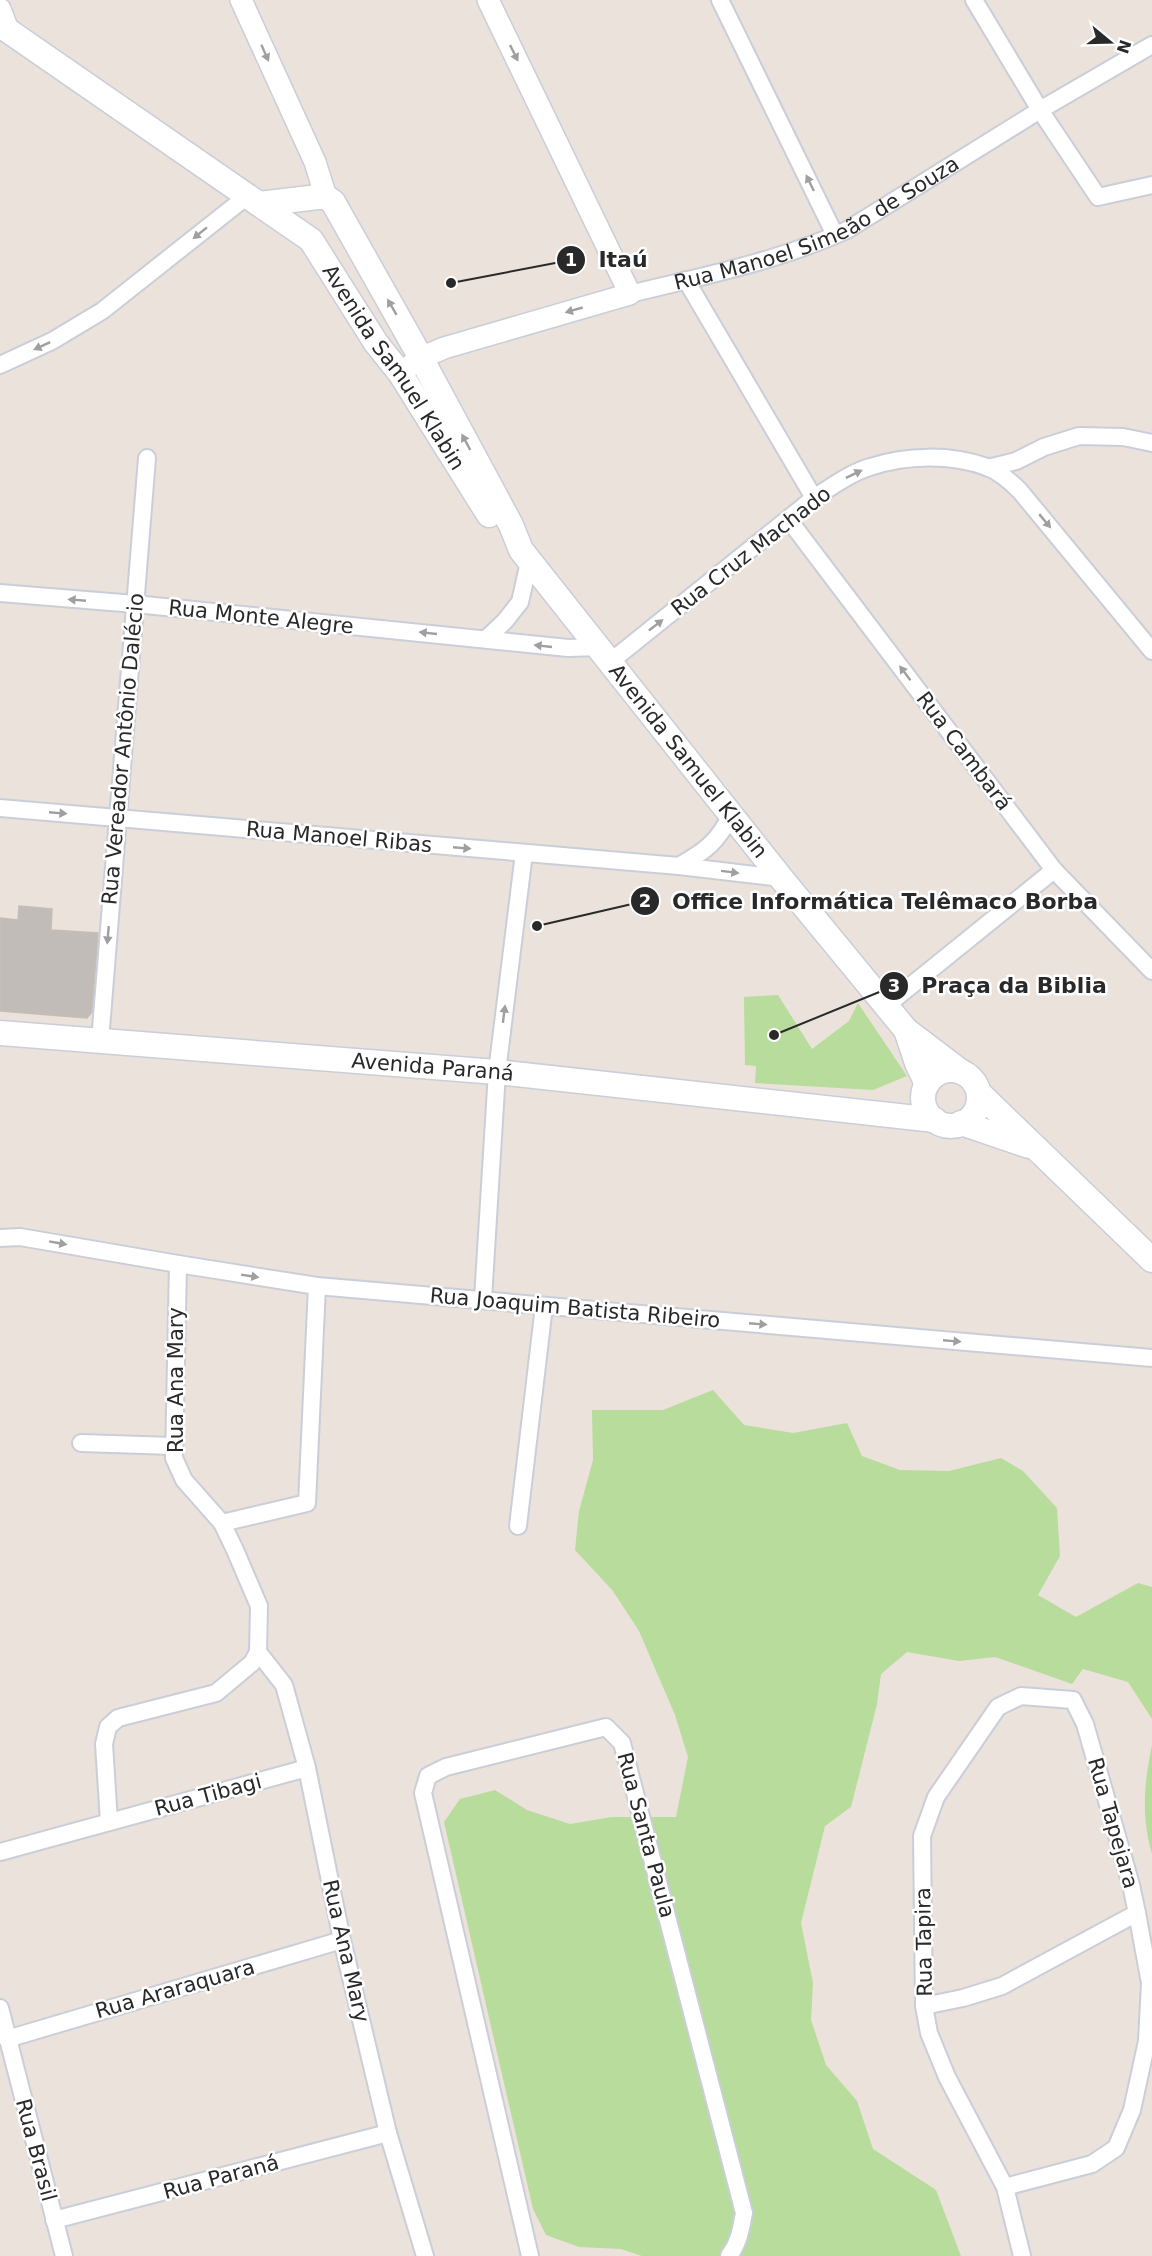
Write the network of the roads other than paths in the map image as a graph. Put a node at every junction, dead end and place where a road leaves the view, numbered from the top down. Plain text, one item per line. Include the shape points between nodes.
1 (241, 0) edge
2 (488, 0) edge
3 (720, 0) edge
4 (974, 0) edge
5 (2, 26) edge
6 (1152, 45) edge
7 (1040, 110) junction
8 (1152, 185) edge
9 (322, 197) junction
10 (252, 200) junction
11 (836, 235) junction
12 (311, 240) junction
13 (686, 280) junction
14 (630, 294) junction
15 (421, 358) junction
16 (0, 365) edge
17 (400, 373) junction
18 (1152, 443) edge
19 (147, 458) dead end
20 (988, 468) junction
21 (814, 498) junction
22 (789, 520) junction
23 (525, 556) junction
24 (0, 593) edge
25 (135, 604) junction
26 (486, 639) junction
27 (1152, 651) edge
28 (605, 654) junction
29 (0, 808) edge
30 (731, 815) junction
31 (118, 818) junction
32 (524, 853) junction
33 (679, 866) junction
34 (1054, 870) junction
35 (781, 878) junction
36 (1152, 971) edge
37 (887, 1005) junction
38 (906, 1030) junction
39 (0, 1033) edge
40 (100, 1041) junction
41 (960, 1071) junction
42 (497, 1072) junction
43 (925, 1089) junction
44 (979, 1093) junction
45 (865, 1111) junction
46 (935, 1120) junction
47 (961, 1124) junction
48 (1037, 1149) junction
49 (0, 1238) edge
50 (1152, 1260) edge
51 (178, 1264) junction
52 (316, 1286) junction
53 (483, 1299) junction
54 (544, 1306) junction
55 (1152, 1358) edge
56 (81, 1443) dead end
57 (173, 1446) junction
58 (222, 1523) junction
59 (518, 1526) dead end
60 (255, 1657) junction
61 (1073, 1700) joint
62 (307, 1768) junction
63 (109, 1822) junction
64 (0, 1852) edge
65 (1137, 1913) junction
66 (342, 1940) junction
67 (924, 2006) junction
68 (0, 2008) edge
69 (7, 2039) junction
70 (388, 2133) junction
71 (1005, 2187) junction
72 (54, 2220) junction
73 (64, 2256) edge
74 (425, 2256) edge
75 (530, 2256) edge
76 (729, 2256) edge
77 (1022, 2256) edge

1 -> 9 street via 315,162
2 -> 14 street
11 -> 3 street
4 - 7 street
5 - 10 main road
6 - 7 street, Rua Manoel Simeão de Souza
7 - 8 street via 1098,197
7 - 11 street, Rua Manoel Simeão de Souza
9 - 10 main road
9 - 12 main road via 311,202 308,209
15 -> 9 main road, Avenida Samuel Klabin via 333,202
10 - 12 main road
10 -> 16 street via 102,311 52,341
11 - 13 street, Rua Manoel Simeão de Souza
12 - 17 main road, Avenida Samuel Klabin via 376,343
13 - 14 street, Rua Manoel Simeão de Souza
13 - 21 street
14 -> 15 street, Rua Manoel Simeão de Souza
15 - 17 street, Rua Manoel Simeão de Souza
23 -> 15 main road, Avenida Samuel Klabin
17 - 23 main road, Avenida Samuel Klabin via 501,534
18 - 20 street via 1123,437 1079,436
19 - 25 street, Rua Vereador Antônio Dalécio
21 -> 20 street, Rua Cruz Machado via 869,467 897,461 927,457
20 -> 27 street, Rua Cruz Machado via 1020,491
21 - 22 street, Rua Cruz Machado
28 -> 22 street, Rua Cruz Machado
34 -> 22 street, Rua Cambará
23 - 26 street via 520,602
23 - 28 main road, Avenida Samuel Klabin
25 -> 24 street, Rua Monte Alegre
26 -> 25 street, Rua Monte Alegre
25 - 31 street, Rua Vereador Antônio Dalécio
28 -> 26 street, Rua Monte Alegre
28 - 30 main road, Avenida Samuel Klabin
29 -> 31 street, Rua Manoel Ribas
30 - 33 street via 706,851
30 - 35 main road, Avenida Samuel Klabin
31 -> 32 street, Rua Manoel Ribas
31 -> 40 street, Rua Vereador Antônio Dalécio
32 - 33 street, Rua Manoel Ribas
42 -> 32 street
33 -> 35 street, Rua Manoel Ribas
34 - 36 street, Rua Cambará
34 - 37 street
35 - 37 main road, Avenida Samuel Klabin
37 - 38 main road, Avenida Samuel Klabin
38 - 41 main road, Avenida Samuel Klabin
38 - 43 main road
39 - 40 main road, Avenida Paraná
40 - 42 main road, Avenida Paraná
41 - 43 main road via 942,1071 933,1076
41 - 44 main road via 970,1077
42 - 45 main road, Avenida Paraná
42 - 53 street
43 - 45 main road, Avenida Paraná
43 - 46 main road via 924,1104
44 - 47 main road via 975,1111
44 - 48 main road
45 - 46 main road, Avenida Paraná
46 - 47 main road via 952,1126
47 - 48 main road
48 - 50 main road
49 -> 51 street, Rua Joaquim Batista Ribeiro via 20,1237
51 -> 52 street, Rua Joaquim Batista Ribeiro
51 - 57 street, Rua Ana Mary
52 - 53 street, Rua Joaquim Batista Ribeiro
52 - 58 street via 307,1503
53 - 54 street, Rua Joaquim Batista Ribeiro
54 -> 55 street, Rua Joaquim Batista Ribeiro
54 - 59 street
56 - 57 street
57 - 58 street, Rua Ana Mary via 184,1480
58 - 60 street, Rua Ana Mary via 259,1606
60 - 62 street, Rua Ana Mary via 284,1685
60 - 63 street via 216,1693 117,1718 108,1727 104,1744
61 - 65 street, Rua Tapejara via 1088,1736
61 - 67 street, Rua Tapira via 1021,1696 998,1707 936,1797 922,1836
62 - 63 street, Rua Tibagi
62 - 66 street, Rua Ana Mary
63 - 64 street, Rua Tibagi
65 - 67 street via 1002,1986
65 - 71 street, Rua Tapejara via 1150,1983 1148,2041 1132,2110 1116,2148 1092,2164
66 - 69 street, Rua Araraquara
66 - 70 street, Rua Ana Mary
67 - 71 street, Rua Tapira via 929,2033 947,2077
68 - 69 street, Rua Brasil
69 - 72 street, Rua Brasil
70 - 72 street, Rua Paraná
70 - 74 street, Rua Ana Mary
71 - 77 street, Rua Tapira
72 - 73 street, Rua Brasil
75 - 76 street, Rua Santa Paula via 423,1793 428,1776 446,1767 606,1727 622,1743 744,2213

